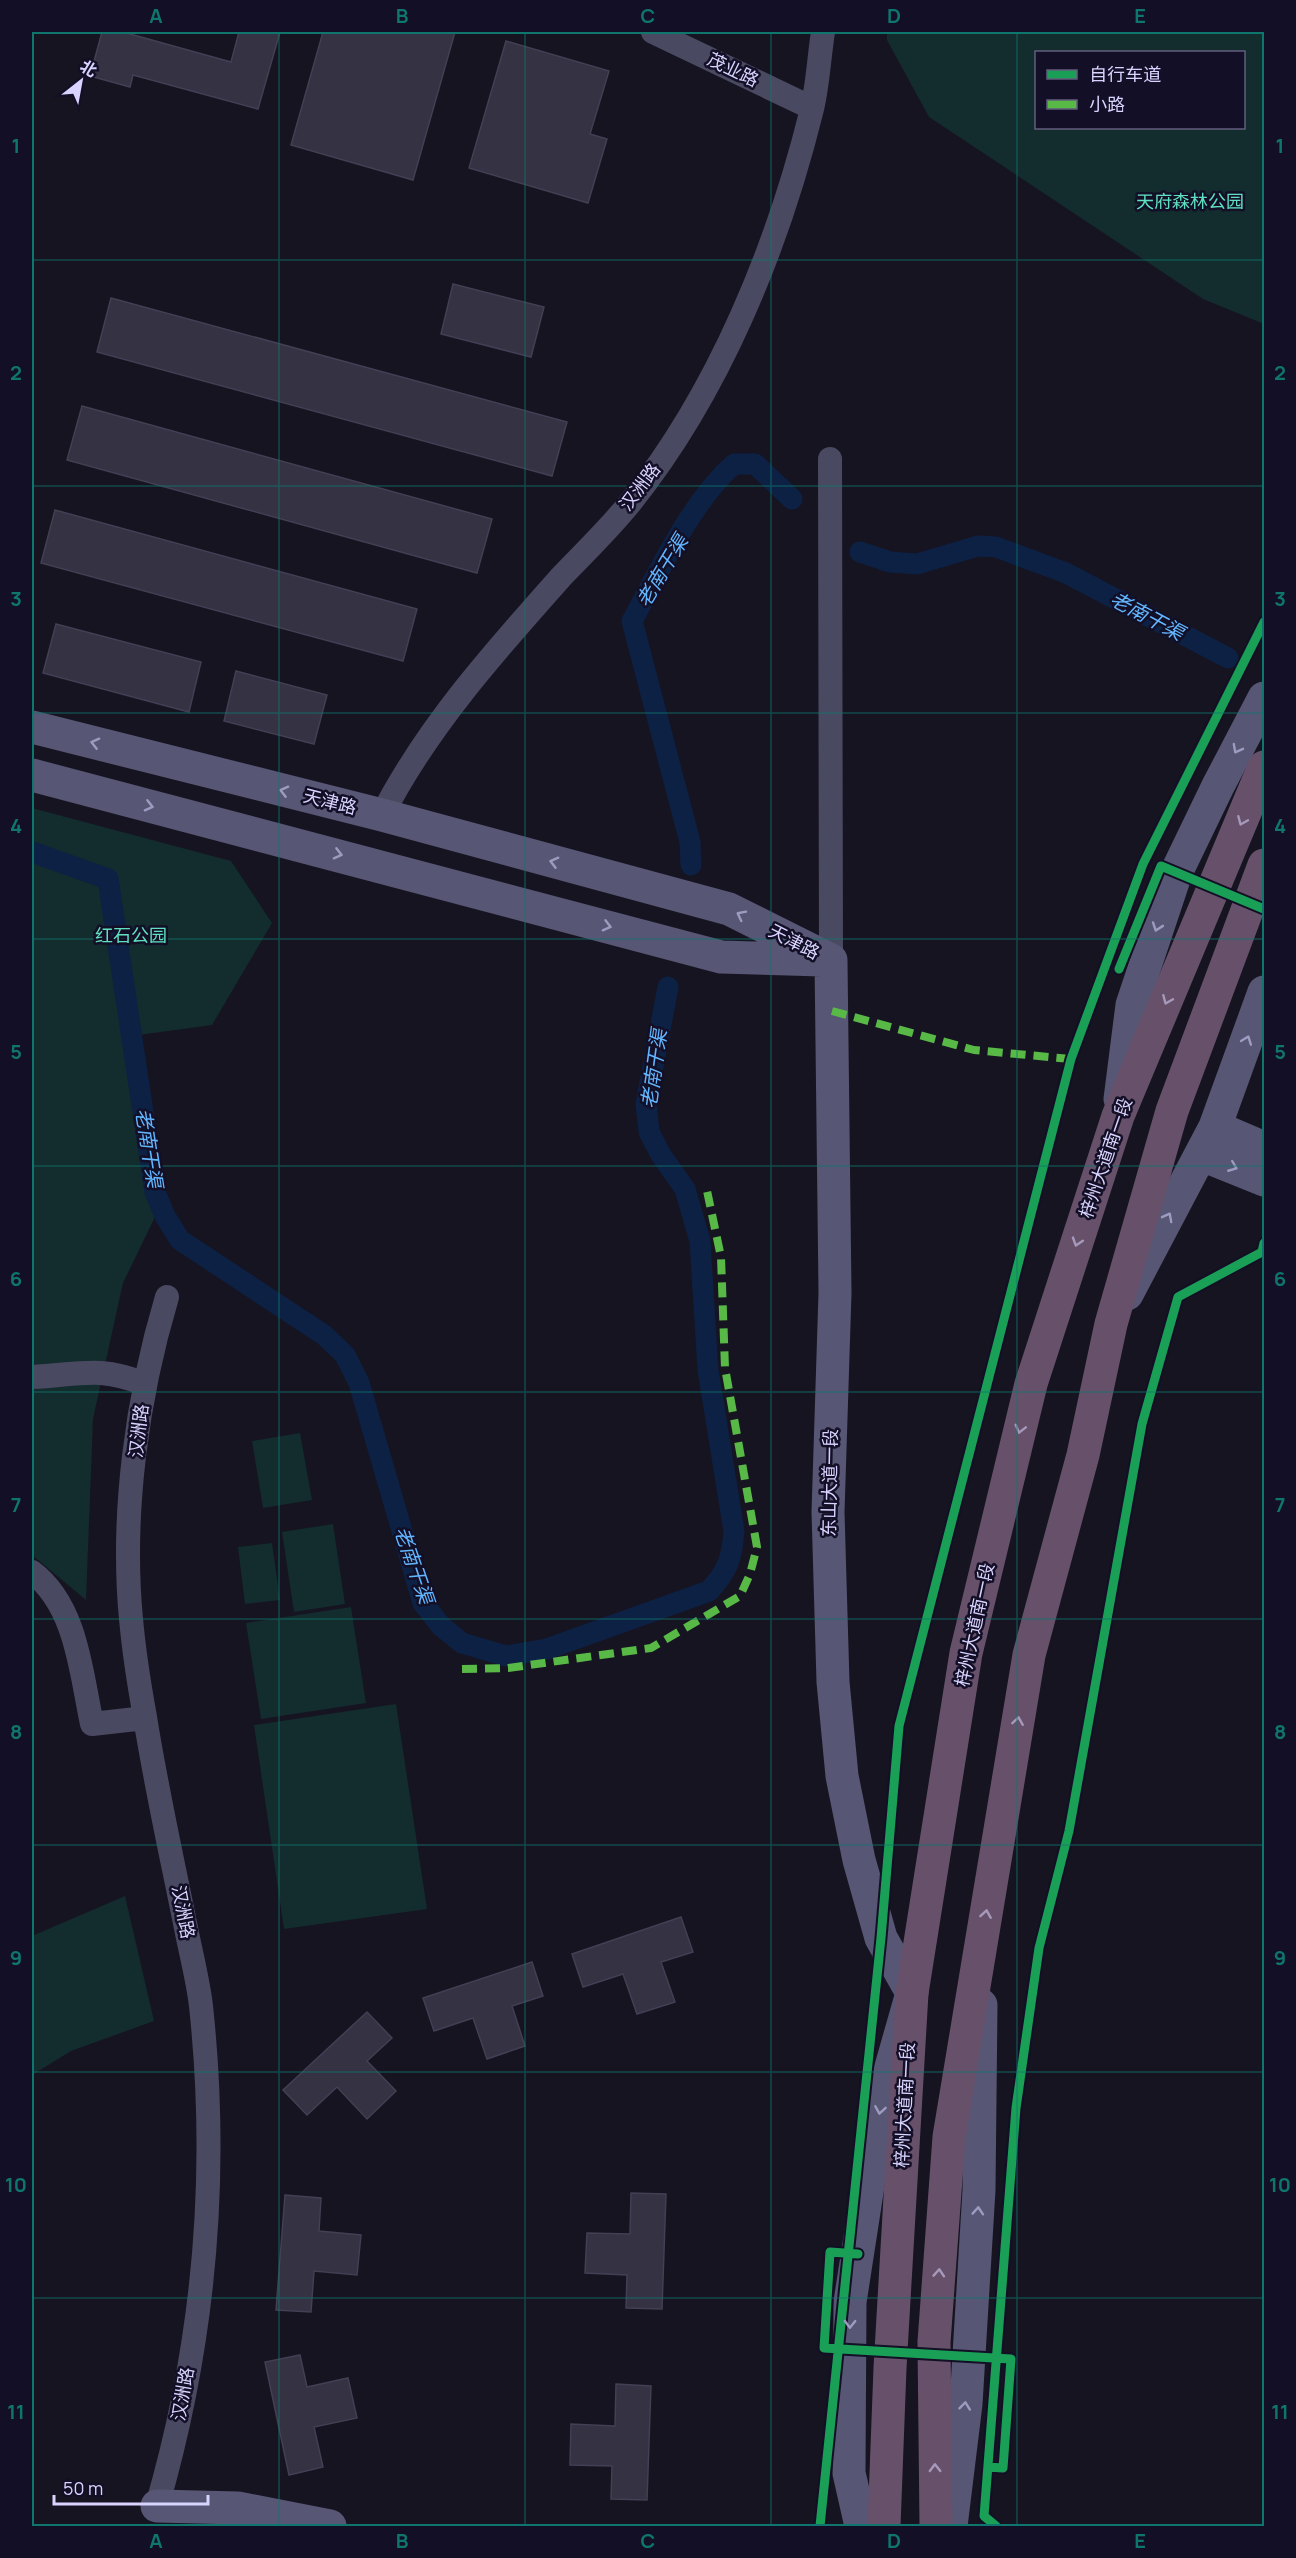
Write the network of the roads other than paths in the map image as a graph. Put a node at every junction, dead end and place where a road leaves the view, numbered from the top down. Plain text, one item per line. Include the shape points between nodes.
1 (653, 32) edge
2 (823, 32) edge
3 (812, 108) junction
4 (830, 459) dead end
5 (1264, 698) edge
6 (32, 727) edge
7 (1264, 767) edge
8 (32, 775) edge
9 (382, 816) junction
10 (1264, 864) edge
11 (831, 960) junction
12 (1264, 992) edge
13 (1118, 1116) junction
14 (1209, 1141) junction
15 (1264, 1148) edge
16 (1264, 1180) edge
17 (167, 1297) dead end
18 (1111, 1324) junction
19 (32, 1377) edge
20 (145, 1384) junction
21 (32, 1572) edge
22 (145, 1718) junction
23 (981, 1947) junction
24 (912, 1993) junction
25 (153, 2516) edge
26 (213, 2526) edge
27 (330, 2526) edge
28 (861, 2526) edge
29 (884, 2526) edge
30 (936, 2526) edge
31 (951, 2526) edge

1 - 3 street, 茂业路
2 - 3 street, 汉洲路
3 - 9 street, 汉洲路 via 776,229 733,334 695,409 630,503 484,664 399,781
4 - 11 street
5 -> 13 street via 1176,873 1140,976 1132,1005
9 -> 6 street, 天津路
7 -> 13 highway, 梓州大道南一段
8 -> 11 street, 天津路 via 721,957
11 -> 9 street, 天津路 via 729,909
10 - 18 highway via 1172,1111
11 - 24 street, 东山大道一段 via 835,1293 828,1512 833,1682 842,1776 858,1860 880,1938
14 -> 12 street
13 -> 24 highway, 梓州大道南一段 via 1031,1384 966,1653
14 - 15 street
14 -> 16 street
18 -> 14 street
17 - 20 street, 汉洲路
23 -> 18 highway via 1029,1654 1083,1455
19 - 20 street via 104,1372
20 - 22 street, 汉洲路 via 129,1531 131,1617
21 - 22 street via 51,1589 68,1620 92,1724
22 - 25 street, 汉洲路 via 201,2004 208,2100 207,2238 199,2304 172,2452
30 -> 23 highway via 934,2342 948,2148
31 -> 23 street via 966,2404 979,2190
24 -> 28 street via 881,2102 850,2302 849,2473
24 - 29 highway, 梓州大道南一段
25 - 26 street
25 - 27 street via 238,2508

